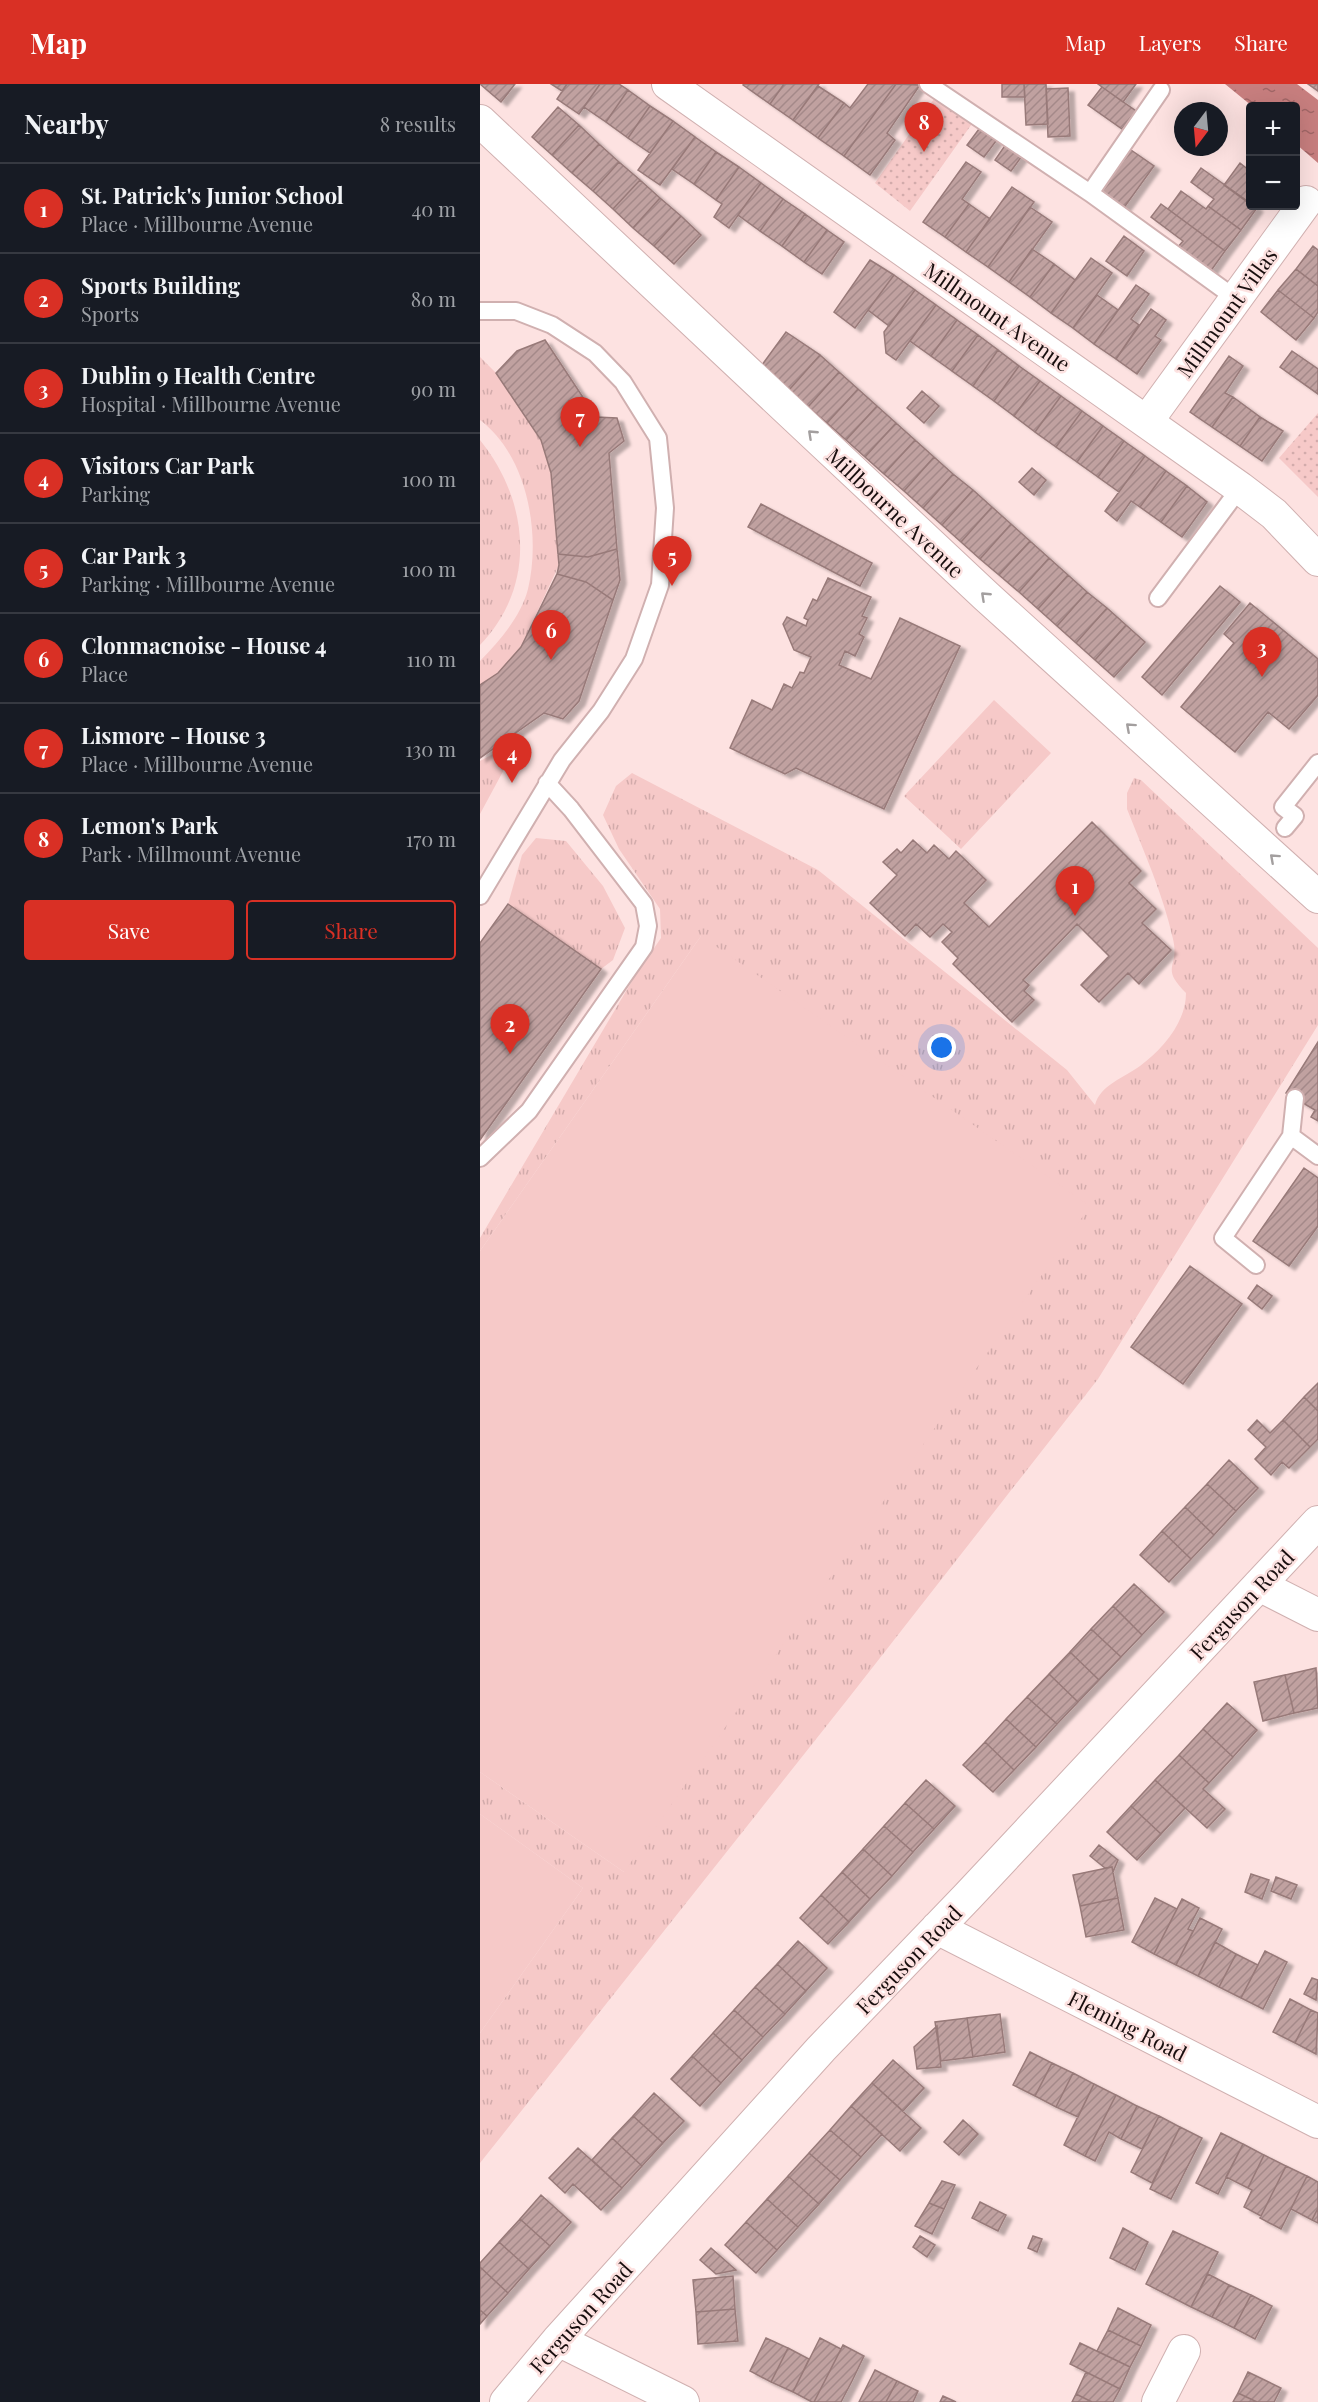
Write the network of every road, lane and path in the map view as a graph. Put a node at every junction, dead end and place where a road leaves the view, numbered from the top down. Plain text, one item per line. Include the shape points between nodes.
1 (668, 84) edge
2 (928, 84) edge
3 (1161, 90) dead end
4 (480, 121) edge
5 (1090, 193) junction
6 (1306, 202) dead end
7 (1235, 298) junction
8 (480, 311) edge
9 (1147, 422) junction
10 (1240, 488) junction
11 (1318, 560) edge
12 (1158, 598) dead end
13 (1318, 763) edge
14 (547, 783) junction
15 (1285, 828) dead end
16 (480, 896) edge
17 (1318, 897) edge
18 (1295, 1098) dead end
19 (1291, 1136) junction
20 (1318, 1156) edge
21 (480, 1158) edge
22 (1256, 1265) dead end
23 (1318, 1522) edge
24 (1259, 1585) junction
25 (1318, 1615) edge
26 (937, 1928) junction
27 (1318, 2122) edge
28 (558, 2340) junction
29 (1184, 2351) dead end
30 (506, 2402) edge
31 (683, 2402) edge
32 (1158, 2402) edge

1 - 9 street, Millmount Avenue
2 - 5 lane
3 - 5 lane
17 -> 4 street, Millbourne Avenue via 986,596
5 - 7 lane
6 - 7 street, Millmount Villas
7 - 9 street, Millmount Villas
8 - 14 lane via 516,311 552,325 595,353 623,382 658,438 665,508 657,596 634,659
9 - 10 street, Millmount Avenue
10 - 11 street, Millmount Avenue via 1274,514
10 - 12 lane
13 - 15 lane via 1283,807 1295,816
14 - 16 lane
14 - 21 lane via 644,904 648,926 644,947 529,1111
18 - 19 lane
19 - 20 lane
19 - 22 lane via 1223,1238
23 - 24 street, Ferguson Road
24 - 25 street
24 - 26 street, Ferguson Road
26 - 27 street, Fleming Road
26 - 28 street, Ferguson Road via 821,2049
28 - 30 street, Ferguson Road
28 - 31 street
29 - 32 street

